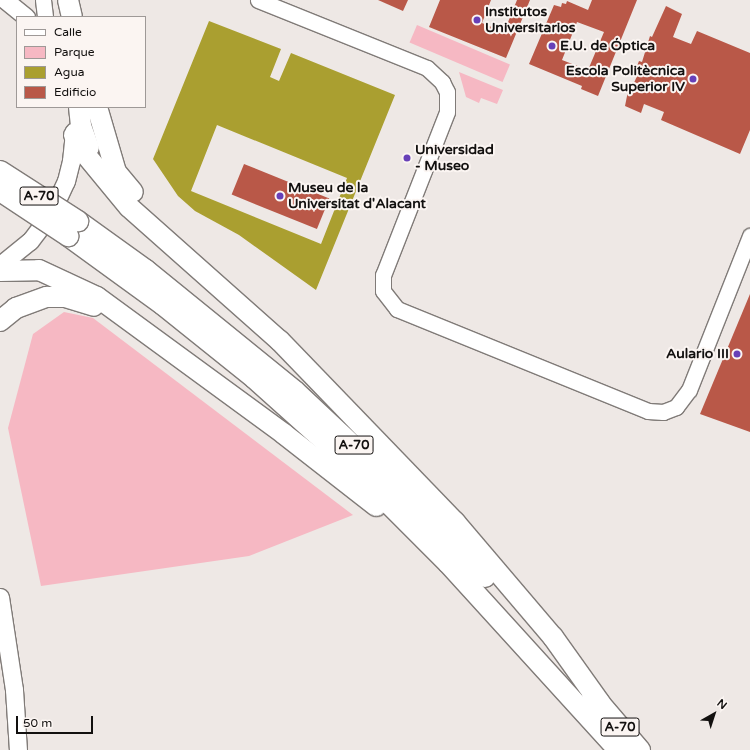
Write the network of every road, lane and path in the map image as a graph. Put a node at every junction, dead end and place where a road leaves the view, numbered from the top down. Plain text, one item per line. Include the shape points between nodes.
1 (5, 0) edge
2 (43, 0) edge
3 (68, 0) edge
4 (258, 0) edge
5 (25, 16) edge
6 (45, 16) edge
7 (72, 16) edge
8 (72, 108) edge
9 (79, 108) edge
10 (97, 108) edge
11 (74, 135) junction
12 (0, 171) edge
13 (0, 191) edge
14 (73, 229) junction
15 (750, 236) edge
16 (0, 265) edge
17 (197, 266) junction
18 (0, 271) edge
19 (0, 321) edge
20 (170, 352) junction
21 (448, 563) junction
22 (0, 598) edge
23 (600, 703) junction
24 (18, 750) edge
25 (618, 750) edge
26 (640, 750) edge

1 - 5 main road
2 - 6 street
3 - 7 highway
4 - 15 street via 427,68 442,82 447,92 447,112 383,275 386,299 397,310 648,411 663,412 676,407 689,390
8 - 11 main road
9 - 17 highway via 85,140 94,156 132,202
10 - 17 highway via 116,172 166,226
11 - 16 main road via 66,181 51,213 30,241
11 - 17 highway via 81,149 110,186
12 - 14 highway, A-70, bridge
13 - 14 highway, A-70, bridge
14 - 21 highway, A-70 via 254,378 348,462
14 - 23 highway, A-70 via 146,270 244,348 338,430 472,563
17 - 23 highway via 280,341 455,522 553,637
18 - 20 highway via 38,270 97,296
19 - 20 highway via 28,302 47,297 65,297 99,308
20 - 21 highway via 284,434 368,499 413,540
21 - 25 highway, A-70
22 - 24 main road via 14,690
23 - 26 highway, A-70

